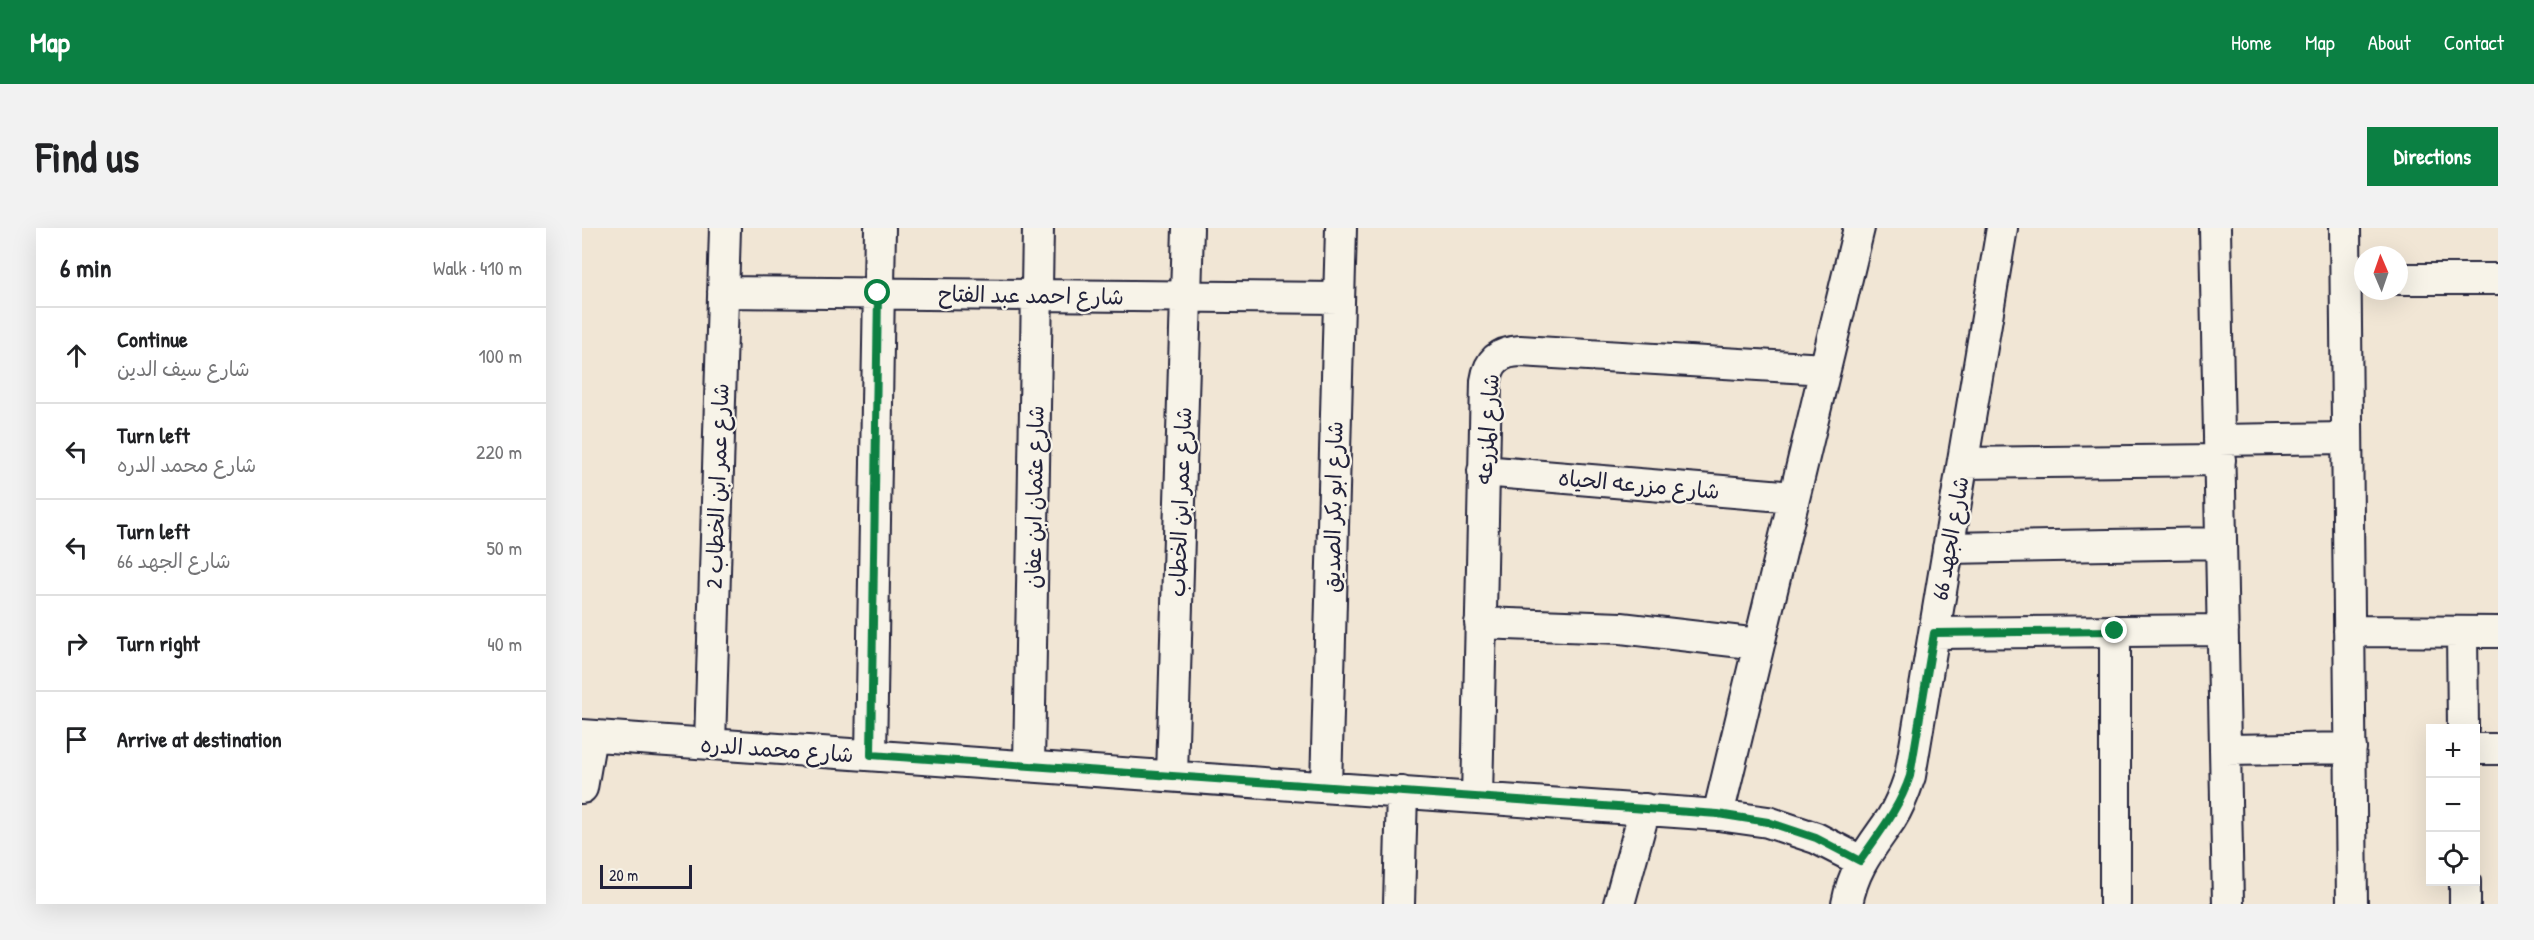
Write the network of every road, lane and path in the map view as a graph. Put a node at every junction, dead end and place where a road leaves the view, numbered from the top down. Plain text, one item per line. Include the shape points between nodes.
1 (725, 228) edge
2 (880, 228) edge
3 (1038, 228) edge
4 (1188, 228) edge
5 (1341, 228) edge
6 (1859, 228) edge
7 (2002, 228) edge
8 (2215, 228) edge
9 (2345, 228) edge
10 (2354, 279) edge
11 (2408, 279) edge
12 (2498, 279) edge
13 (723, 292) junction
14 (878, 293) junction
15 (1037, 295) junction
16 (1186, 296) junction
17 (1339, 298) junction
18 (1825, 369) junction
19 (2347, 438) junction
20 (2219, 450) junction
21 (1963, 463) junction
22 (1484, 471) junction
23 (1794, 497) junction
24 (2221, 543) junction
25 (1948, 548) junction
26 (1480, 623) junction
27 (2223, 630) junction
28 (2115, 631) junction
29 (2349, 631) junction
30 (2462, 632) junction
31 (2498, 632) edge
32 (1934, 633) junction
33 (1759, 644) junction
34 (2463, 724) edge
35 (586, 736) edge
36 (710, 744) junction
37 (2351, 748) junction
38 (2480, 749) edge
39 (2498, 749) edge
40 (2225, 750) junction
41 (871, 755) junction
42 (1029, 766) junction
43 (1172, 776) junction
44 (1326, 787) junction
45 (582, 788) edge
46 (1402, 792) junction
47 (1477, 798) junction
48 (1645, 810) junction
49 (1718, 814) junction
50 (1860, 861) junction
51 (2465, 886) edge
52 (1399, 904) edge
53 (1619, 904) edge
54 (1847, 904) edge
55 (2115, 904) edge
56 (2228, 904) edge
57 (2352, 904) edge
58 (2465, 904) edge

1 - 13 street, شارع عمر ابن الخطاب 2
2 - 14 street
3 - 15 street, شارع عثمان ابن عفان
4 - 16 street, شارع عمر ابن الخطاب
5 - 17 street, شارع ابو بكر الصديق
6 - 18 street
7 - 21 street, شارع الجهد 66
8 - 20 street
9 - 10 street
10 - 19 street
11 - 12 street
13 - 14 street, شارع احمد عبد الفتاح
13 - 36 street, شارع عمر ابن الخطاب 2
14 - 15 street, شارع احمد عبد الفتاح
14 - 41 street
15 - 16 street, شارع احمد عبد الفتاح
15 - 42 street, شارع عثمان ابن عفان
16 - 17 street, شارع احمد عبد الفتاح
16 - 43 street, شارع عمر ابن الخطاب
17 - 44 street, شارع ابو بكر الصديق
18 - 22 street, شارع المزرعه via 1507,352 1488,368
18 - 23 street
19 - 20 street
19 - 29 street
20 - 21 street
20 - 24 street
21 - 25 street, شارع الجهد 66
22 - 23 street, شارع مزرعه الحياه
22 - 26 street, شارع المزرعه
23 - 33 street
24 - 25 street
24 - 27 street
25 - 32 street, شارع الجهد 66
26 - 33 street via 1622,628
26 - 47 street, شارع المزرعه
27 - 28 street
27 - 40 street
28 - 32 street
28 - 55 street
29 - 30 street
29 - 37 street
30 - 31 street
30 - 34 street
32 - 50 street, شارع الجهد 66 via 1910,776 1892,818
33 - 49 street
35 - 36 street, شارع محمد الدره
35 - 45 street
36 - 41 street, شارع محمد الدره
37 - 40 street
37 - 57 street
38 - 39 street
40 - 56 street
41 - 42 street, شارع محمد الدره
42 - 43 street, شارع محمد الدره
43 - 44 street, شارع محمد الدره
44 - 46 street, شارع محمد الدره
46 - 47 street, شارع محمد الدره
46 - 52 street
47 - 48 street, شارع محمد الدره
48 - 49 street, شارع محمد الدره
48 - 53 street
49 - 50 street, شارع محمد الدره via 1768,822 1816,838
50 - 54 street, شارع الجهد 66
51 - 58 street

